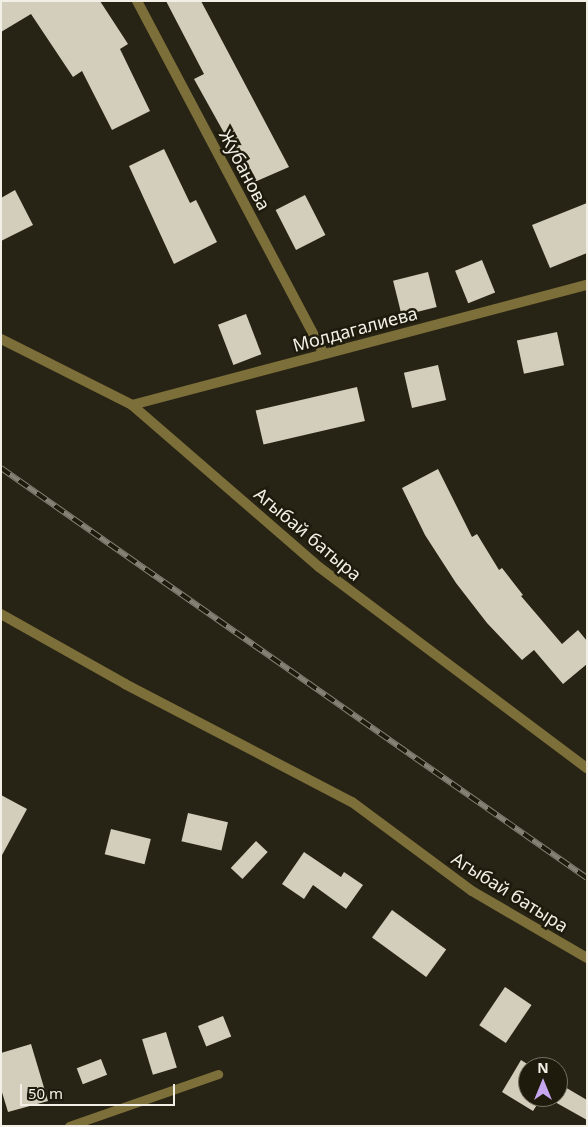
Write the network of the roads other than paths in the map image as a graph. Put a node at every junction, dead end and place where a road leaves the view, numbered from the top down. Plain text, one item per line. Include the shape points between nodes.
1 (137, 1) edge
2 (587, 285) edge
3 (1, 339) edge
4 (324, 354) junction
5 (132, 406) junction
6 (1, 614) edge
7 (587, 768) edge
8 (587, 958) edge
9 (218, 1074) dead end
10 (69, 1126) edge

1 - 4 street, Жубанова
2 - 4 street, Молдагалиева
3 - 5 street, Агыбай батыра
4 - 5 street, Молдагалиева
5 - 7 street, Агыбай батыра via 319,567
6 - 8 street, Агыбай батыра via 125,684 352,802 472,891
9 - 10 lane

